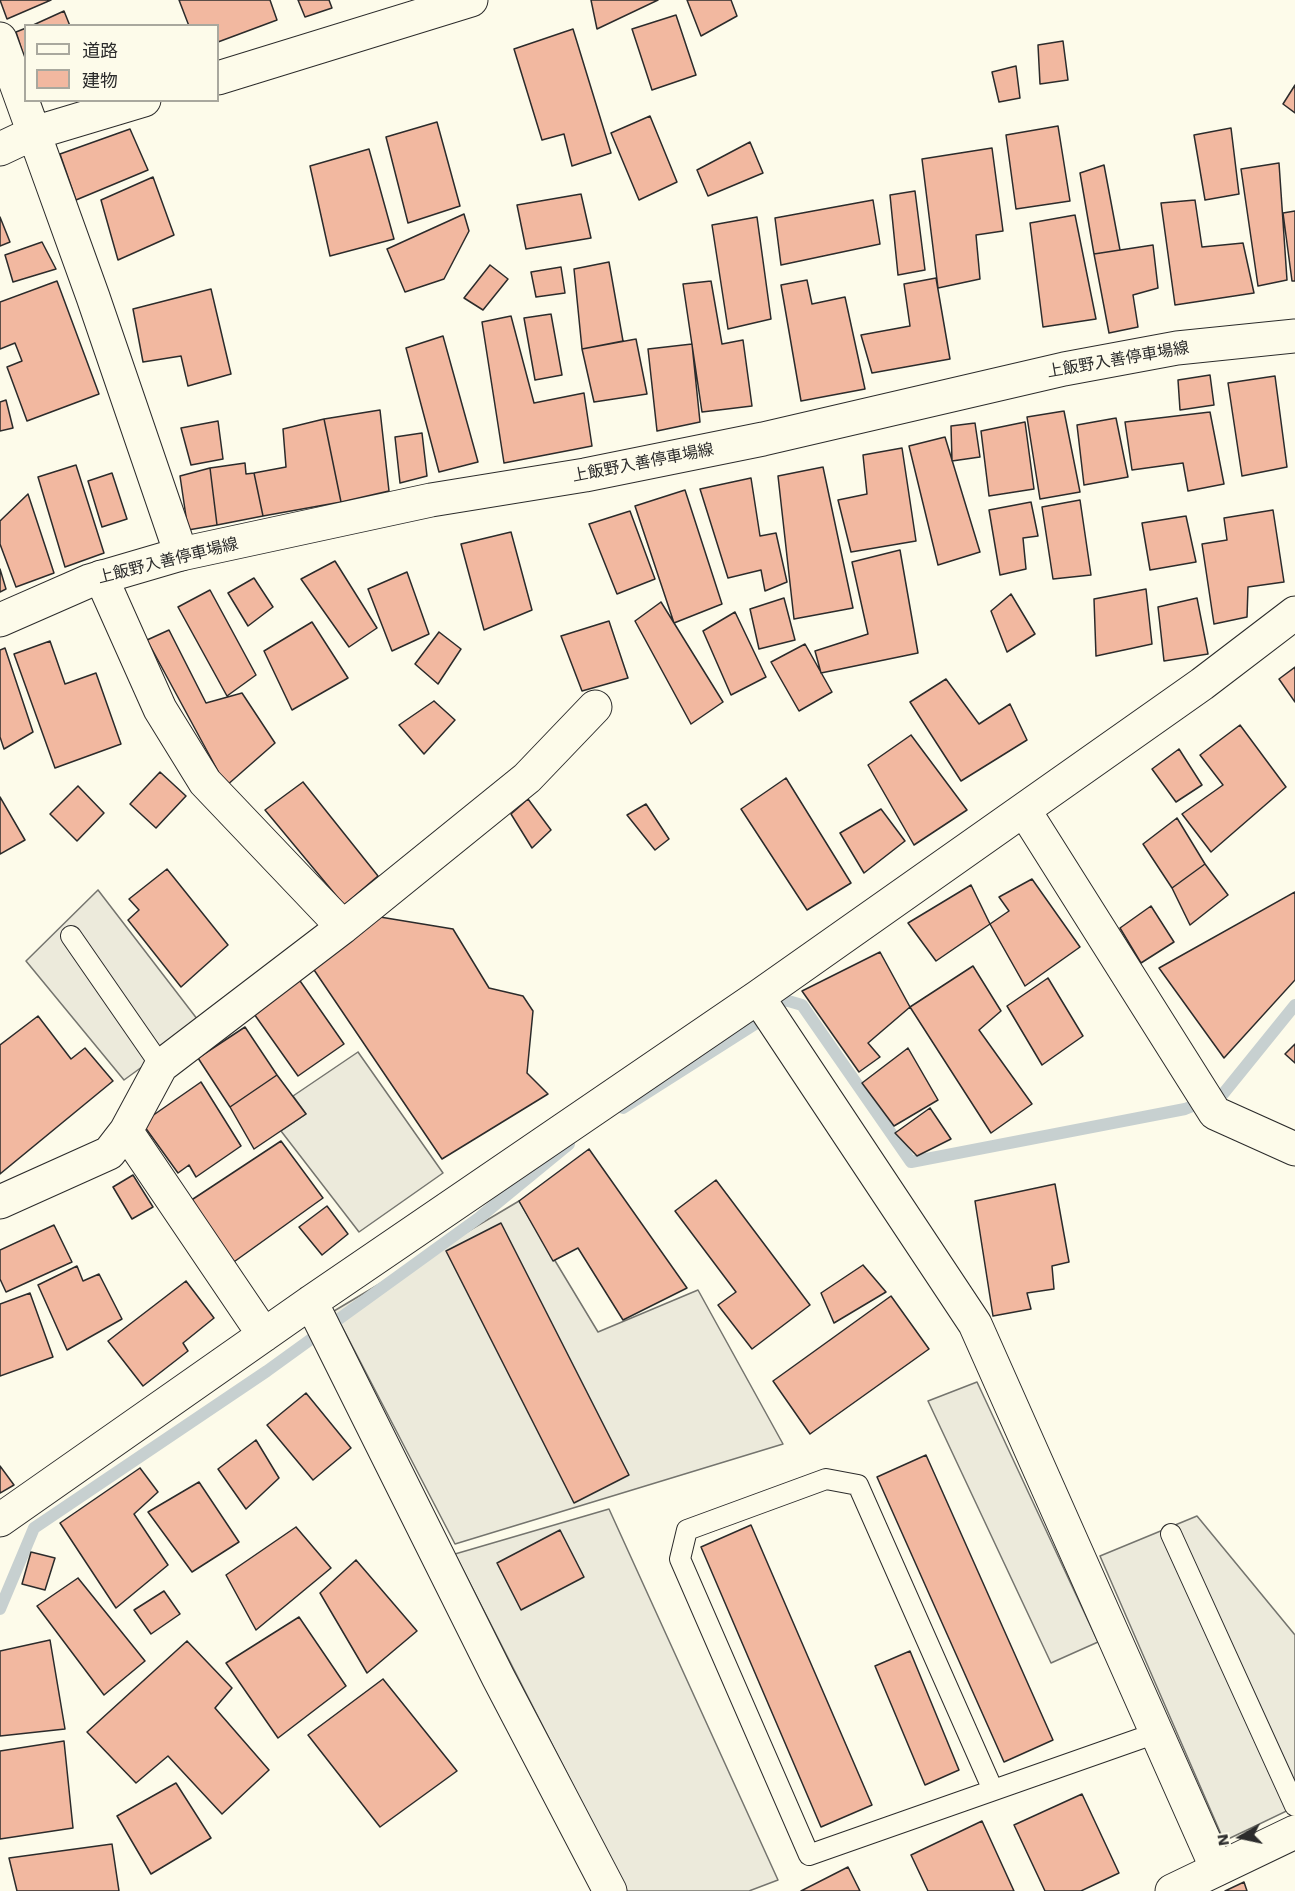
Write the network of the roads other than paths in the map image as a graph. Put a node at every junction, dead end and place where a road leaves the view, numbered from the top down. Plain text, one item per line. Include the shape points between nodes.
1 (471, 0) edge
2 (0, 39) edge
3 (219, 78) edge
4 (137, 102) edge
5 (34, 133) junction
6 (0, 149) edge
7 (1295, 336) edge
8 (181, 554) junction
9 (100, 577) junction
10 (1295, 613) edge
11 (0, 620) edge
12 (595, 707) dead end
13 (1024, 810) junction
14 (343, 927) junction
15 (71, 936) dead end
16 (758, 997) junction
17 (161, 1066) junction
18 (126, 1131) junction
19 (1295, 1149) edge
20 (0, 1202) edge
21 (311, 1302) junction
22 (264, 1335) junction
23 (0, 1520) edge
24 (1172, 1534) dead end
25 (1159, 1732) junction
26 (993, 1790) junction
27 (1295, 1806) edge
28 (1295, 1832) edge
29 (1217, 1869) junction
30 (610, 1891) edge
31 (1172, 1891) edge

1 - 3 street
2 - 5 street
4 - 5 street
5 - 6 street
5 - 8 street
7 - 8 street, 上飯野入善停車場線 via 1177,348 1064,369 763,439 585,475 431,500
8 - 9 street, 上飯野入善停車場線
9 - 11 street, 上飯野入善停車場線
9 - 14 street via 160,710 205,782
10 - 13 street
12 - 14 street via 527,778
13 - 16 street
13 - 19 street via 1215,1113
14 - 17 street
15 - 17 lane
16 - 21 street
16 - 25 street via 975,1324
17 - 18 street
18 - 20 street via 108,1153
18 - 22 street
21 - 22 street
21 - 30 street via 498,1677
22 - 23 street
24 - 27 lane
25 - 26 lane
25 - 29 street
26 - 26 lane via 809,1855 680,1559 687,1530 826,1479 858,1485
28 - 29 street
29 - 31 street

